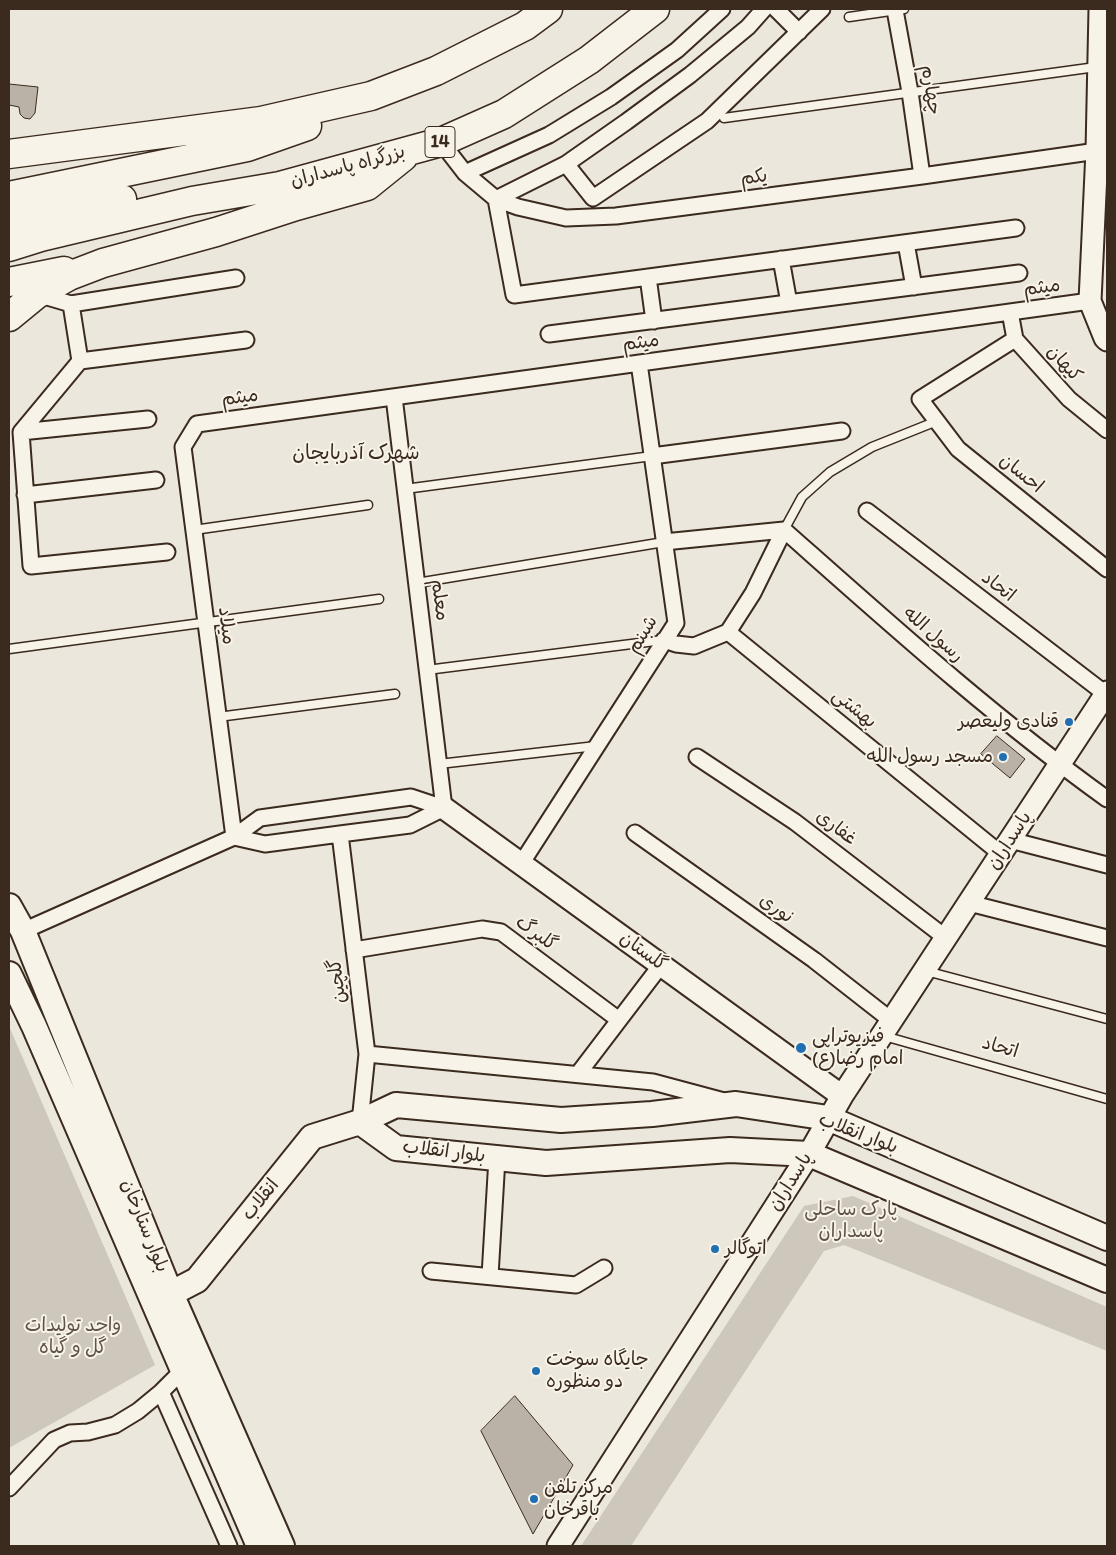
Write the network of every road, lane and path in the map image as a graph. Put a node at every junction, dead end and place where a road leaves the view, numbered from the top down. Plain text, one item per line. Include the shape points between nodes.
1 (548, 9) edge
2 (655, 9) edge
3 (722, 9) edge
4 (764, 9) edge
5 (776, 9) edge
6 (822, 9) edge
7 (900, 9) edge
8 (1100, 9) edge
9 (849, 17) dead end
10 (799, 32) junction
11 (1102, 54) edge
12 (395, 86) junction
13 (910, 92) junction
14 (724, 118) dead end
15 (9, 142) edge
16 (441, 142) junction
17 (412, 150) junction
18 (22, 152) edge
19 (1102, 153) edge
20 (566, 164) junction
21 (464, 173) junction
22 (922, 176) junction
23 (9, 196) edge
24 (496, 199) junction
25 (9, 223) edge
26 (1016, 228) dead end
27 (906, 243) junction
28 (1100, 247) edge
29 (9, 248) edge
30 (781, 260) junction
31 (103, 263) junction
32 (1019, 273) dead end
33 (648, 277) junction
34 (236, 278) dead end
35 (9, 282) edge
36 (914, 287) junction
37 (37, 294) junction
38 (1090, 301) junction
39 (789, 303) junction
40 (71, 304) junction
41 (1010, 312) junction
42 (9, 317) edge
43 (654, 321) junction
44 (549, 334) dead end
45 (1014, 339) junction
46 (246, 340) dead end
47 (1107, 340) edge
48 (80, 361) junction
49 (639, 363) junction
50 (394, 397) junction
51 (148, 419) dead end
52 (937, 421) junction
53 (197, 424) joint
54 (1107, 430) edge
55 (842, 431) dead end
56 (21, 432) junction
57 (652, 456) junction
58 (156, 480) dead end
59 (405, 489) junction
60 (25, 495) junction
61 (368, 505) dead end
62 (867, 511) dead end
63 (194, 530) junction
64 (784, 530) junction
65 (664, 542) junction
66 (167, 552) dead end
67 (1107, 569) edge
68 (417, 583) junction
69 (379, 599) dead end
70 (206, 623) junction
71 (728, 632) junction
72 (664, 640) junction
73 (9, 649) edge
74 (427, 670) junction
75 (395, 694) dead end
76 (1107, 694) edge
77 (218, 717) junction
78 (597, 746) junction
79 (697, 757) dead end
80 (439, 764) junction
81 (1059, 765) junction
82 (1107, 799) edge
83 (444, 808) junction
84 (635, 833) dead end
85 (340, 834) junction
86 (234, 837) junction
87 (1005, 847) junction
88 (521, 864) junction
89 (1107, 865) edge
90 (969, 903) junction
91 (9, 906) edge
92 (24, 931) junction
93 (946, 938) junction
94 (1107, 938) edge
95 (354, 950) junction
96 (661, 965) junction
97 (924, 971) junction
98 (9, 974) edge
99 (1107, 1019) edge
100 (620, 1020) junction
101 (887, 1028) junction
102 (367, 1054) junction
103 (578, 1074) junction
104 (842, 1096) junction
105 (1107, 1099) edge
106 (736, 1104) junction
107 (828, 1118) junction
108 (360, 1122) junction
109 (809, 1154) junction
110 (496, 1158) junction
111 (1106, 1234) edge
112 (604, 1268) dead end
113 (431, 1271) dead end
114 (490, 1276) junction
115 (1107, 1280) edge
116 (172, 1293) junction
117 (183, 1370) junction
118 (161, 1392) junction
119 (9, 1488) edge
120 (229, 1546) edge
121 (259, 1546) edge
122 (282, 1546) edge
123 (558, 1546) edge

1 - 12 highway via 498,40 436,71
2 - 16 highway, بزرگراه پاسداران / 14 via 589,60 504,114
3 - 21 street via 677,50 611,97 549,135
4 - 20 street via 748,28 690,75
5 - 10 street
6 - 10 street
7 - 9 lane
7 - 13 street, چهارم
8 - 11 main road
10 - 20 street via 707,121 593,198
11 - 13 lane
11 - 19 main road
12 - 18 highway via 371,96 261,121
12 - 23 highway via 331,118 247,147
13 - 14 lane
13 - 22 street, چهارم
15 - 18 highway
16 - 17 highway, بزرگراه پاسداران / 14
16 - 21 street, یکم
17 - 25 highway via 278,168
17 - 29 highway, بزرگراه پاسداران / 14 via 280,186 183,204 41,237
17 - 31 highway via 367,186
19 - 22 street, یکم
19 - 28 main road
20 - 24 street
21 - 24 street, یکم
22 - 24 street, یکم via 616,216 566,218 518,208
24 - 33 street via 514,295
26 - 27 street
27 - 30 street
27 - 36 street
28 - 38 main road
30 - 33 street
30 - 39 street
31 - 35 highway
31 - 37 highway via 69,276
32 - 36 street
33 - 43 street
34 - 40 street
36 - 39 street
37 - 40 street
37 - 42 highway
38 - 41 street, میثم
38 - 47 main road
39 - 43 street
40 - 48 street
41 - 45 street
41 - 49 street, میثم
43 - 44 street
45 - 52 street, احسان via 920,399
45 - 54 street, کیهان via 1069,399
46 - 48 street
48 - 56 street
49 - 50 street, میثم
49 - 57 street, شبنم
50 - 53 street, میثم
50 - 59 street, معلم
51 - 56 street
52 - 64 lane via 872,447 830,472 802,496
52 - 67 street, احسان via 958,449
53 - 63 street, میلاد via 183,447
55 - 57 street
56 - 60 street
57 - 59 lane
57 - 65 street, شبنم
58 - 60 street
59 - 68 street, معلم
60 - 66 street via 31,566
61 - 63 lane
62 - 76 street, اتحاد
63 - 70 street, میلاد
64 - 65 street
64 - 71 street via 753,593
64 - 81 street, رسول الله via 963,688
65 - 68 lane
65 - 72 street, شبنم via 676,623
68 - 74 street, معلم
69 - 70 lane
70 - 73 lane
70 - 77 street, میلاد
71 - 72 street via 694,646
71 - 87 street, بهشتی
72 - 74 lane
72 - 78 street, شبنم
74 - 80 street, معلم
75 - 77 lane
76 - 81 main road, پاسداران
77 - 86 street, میلاد
78 - 80 lane
78 - 88 street, شبنم
79 - 93 street, غفاری via 795,822
80 - 83 street, معلم
81 - 82 street, رسول الله
81 - 87 main road, پاسداران
83 - 85 street via 410,825
83 - 86 street, گلستان via 411,797 260,818
83 - 88 main road, گلستان
84 - 101 street, نوری via 814,960
85 - 86 street via 265,844
85 - 95 street, گلچین
86 - 92 street, گلستان
87 - 89 street
87 - 90 main road, پاسداران
88 - 96 main road, گلستان
90 - 93 main road, پاسداران
90 - 94 street
91 - 92 main road, بلوار ستارخان
92 - 116 main road, بلوار ستارخان
93 - 97 main road, پاسداران
95 - 100 street, گلبرگ via 482,929 501,932
95 - 102 street, گلچین
96 - 100 street
96 - 104 main road, گلستان
97 - 99 lane
97 - 101 main road, پاسداران
98 - 117 main road, بلوار ستارخان
100 - 103 street
101 - 104 main road, پاسداران
101 - 105 lane, اتحاد
102 - 103 street
102 - 108 street, گلچین
103 - 106 street via 653,1082
104 - 107 main road, پاسداران
106 - 107 main road, بلوار انقلاب
106 - 108 main road, بلوار انقلاب via 561,1120 396,1105
107 - 109 main road, پاسداران
107 - 111 main road, بلوار انقلاب
108 - 110 main road, بلوار انقلاب via 396,1148
108 - 116 main road, انقلاب via 312,1136 197,1280
109 - 110 main road, بلوار انقلاب via 730,1150 546,1163
109 - 115 main road, بلوار انقلاب
109 - 123 main road, پاسداران
110 - 114 street
112 - 114 street via 576,1285
113 - 114 street
116 - 122 main road, بلوار ستارخان
117 - 118 street
117 - 121 main road, بلوار ستارخان
118 - 119 street via 138,1412 115,1425 70,1433 54,1440
118 - 120 street

